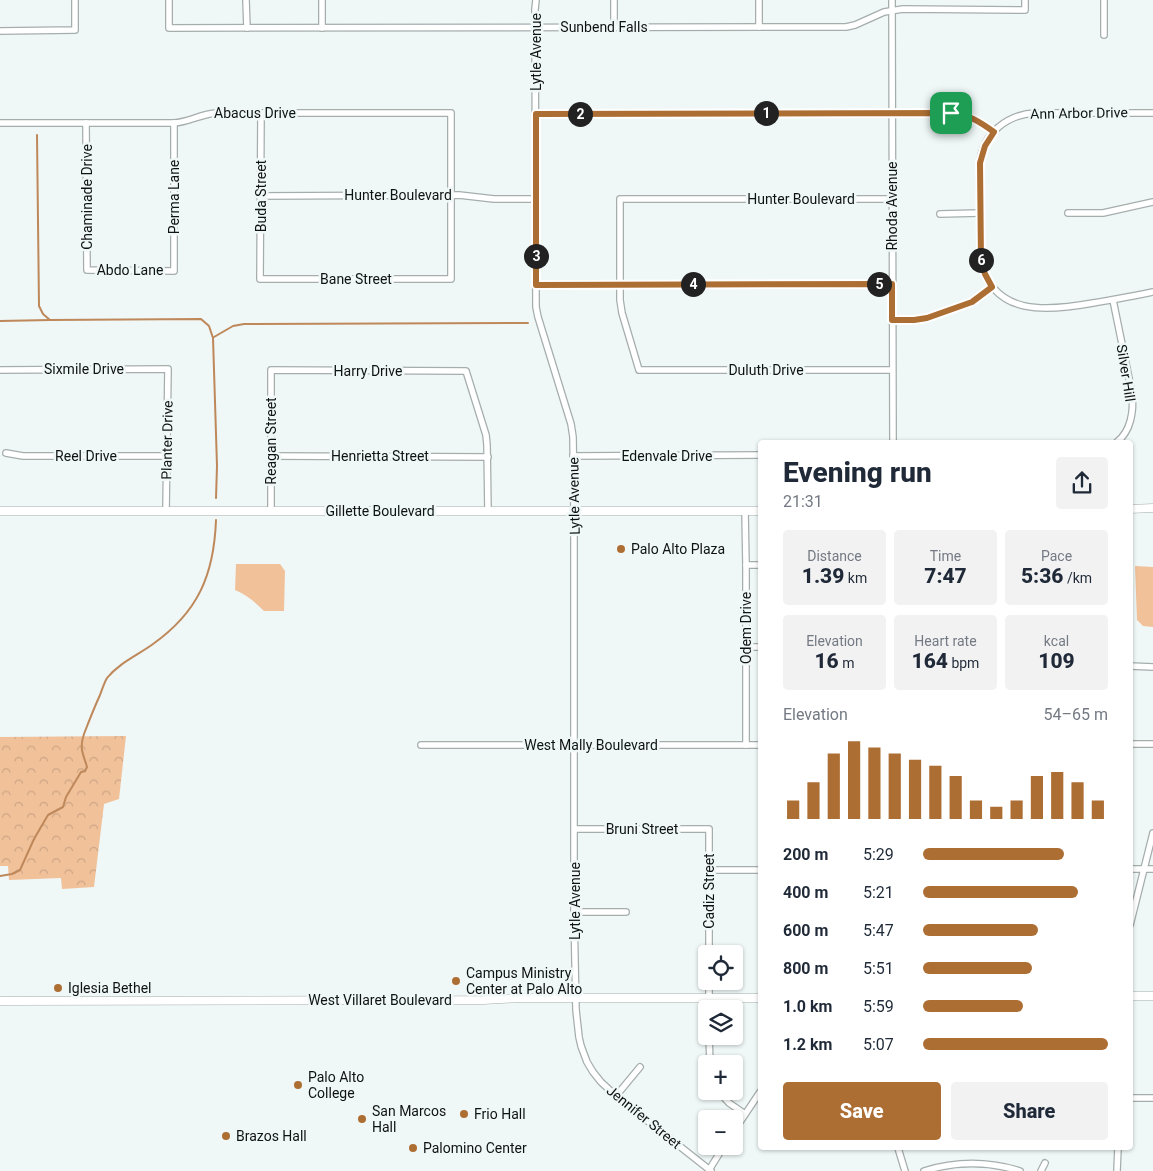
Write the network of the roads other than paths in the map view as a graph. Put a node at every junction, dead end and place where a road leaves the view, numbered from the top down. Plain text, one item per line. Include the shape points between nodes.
1 (75, 0) edge
2 (169, 0) edge
3 (246, 0) edge
4 (322, 0) edge
5 (536, 0) edge
6 (614, 0) edge
7 (759, 0) edge
8 (892, 0) edge
9 (1025, 0) edge
10 (1104, 0) edge
11 (892, 11) junction
12 (535, 27) junction
13 (614, 27) junction
14 (759, 27) junction
15 (246, 28) junction
16 (322, 28) junction
17 (0, 31) edge
18 (1104, 35) dead end
19 (261, 113) junction
20 (892, 113) junction
21 (1153, 113) edge
22 (536, 114) junction
23 (0, 123) edge
24 (86, 123) junction
25 (174, 123) junction
26 (994, 132) junction
27 (451, 195) junction
28 (260, 196) junction
29 (536, 199) junction
30 (892, 199) junction
31 (1153, 202) edge
32 (1068, 212) dead end
33 (980, 213) junction
34 (940, 214) dead end
35 (87, 270) joint
36 (174, 271) joint
37 (260, 279) joint
38 (620, 284) junction
39 (892, 284) junction
40 (536, 285) junction
41 (992, 287) junction
42 (1153, 292) edge
43 (1113, 300) junction
44 (892, 320) junction
45 (168, 369) joint
46 (0, 370) edge
47 (271, 370) joint
48 (892, 370) junction
49 (893, 440) edge
50 (1119, 440) edge
51 (6, 453) dead end
52 (758, 455) edge
53 (166, 456) junction
54 (271, 456) junction
55 (574, 456) junction
56 (488, 457) junction
57 (1133, 508) edge
58 (1153, 508) edge
59 (574, 510) junction
60 (0, 511) edge
61 (166, 511) junction
62 (488, 511) junction
63 (745, 511) junction
64 (758, 511) edge
65 (272, 512) junction
66 (746, 564) junction
67 (758, 565) edge
68 (746, 647) junction
69 (758, 647) edge
70 (1133, 666) edge
71 (1153, 667) edge
72 (1133, 744) edge
73 (1153, 744) edge
74 (421, 745) dead end
75 (575, 745) junction
76 (746, 745) junction
77 (758, 745) edge
78 (575, 829) junction
79 (709, 829) joint
80 (1153, 833) edge
81 (1133, 869) edge
82 (1144, 869) junction
83 (1153, 869) edge
84 (708, 870) junction
85 (758, 870) edge
86 (574, 912) junction
87 (626, 912) dead end
88 (1133, 913) edge
89 (709, 945) edge
90 (710, 990) edge
91 (1133, 996) edge
92 (1153, 996) edge
93 (576, 998) junction
94 (710, 998) junction
95 (758, 998) edge
96 (0, 1001) edge
97 (640, 1068) dead end
98 (758, 1095) edge
99 (616, 1096) junction
100 (1133, 1098) edge
101 (1153, 1098) edge
102 (726, 1100) edge
103 (745, 1114) junction
104 (743, 1117) edge
105 (899, 1150) edge
106 (1118, 1150) edge
107 (719, 1155) edge
108 (1045, 1163) dead end
109 (710, 1170) edge
110 (905, 1171) edge
111 (924, 1171) edge
112 (1020, 1171) edge
113 (1041, 1171) edge
114 (1117, 1171) edge

1 - 17 street via 76,30
2 - 15 street, Sunbend Falls via 169,28
3 - 15 street
4 - 16 street
5 - 12 street, Lytle Avenue
6 - 13 street
7 - 14 street
8 - 11 street, Rhoda Avenue
9 - 11 street, Sunbend Falls via 1025,10
10 - 18 street
11 - 14 street, Sunbend Falls via 846,27
11 - 20 street, Rhoda Avenue
12 - 13 street, Sunbend Falls
12 - 16 street, Sunbend Falls
12 - 22 street, Lytle Avenue
13 - 14 street, Sunbend Falls
15 - 16 street, Sunbend Falls
19 - 25 street, Abacus Drive via 206,114
19 - 27 street, Abacus Drive via 451,112
19 - 28 street, Buda Street
20 - 22 street
20 - 26 street via 962,114
20 - 30 street, Rhoda Avenue
21 - 26 street, Ann Arbor Drive via 1030,113 1008,120
22 - 29 street, Lytle Avenue
23 - 24 street, Abacus Drive
24 - 25 street, Abacus Drive
24 - 35 street, Chaminade Drive
25 - 36 street, Perma Lane
26 - 33 street via 980,163
27 - 28 street, Hunter Boulevard
27 - 29 street, Hunter Boulevard via 494,200
27 - 37 street, Bane Street via 451,279
28 - 37 street, Buda Street
29 - 40 street, Lytle Avenue
30 - 38 street, Hunter Boulevard via 620,199
30 - 39 street, Rhoda Avenue
31 - 32 street via 1103,213
33 - 34 street
33 - 41 street via 981,262
35 - 36 street, Abdo Lane
38 - 39 street
38 - 40 street
38 - 48 street, Duluth Drive via 622,313 639,370
39 - 44 street, Rhoda Avenue
40 - 55 street, Lytle Avenue via 538,317 570,424
41 - 43 street via 1007,300 1029,307 1067,308
41 - 44 street via 972,302 927,318
42 - 43 street
43 - 50 street, Silver Hill via 1132,393 1129,424
44 - 48 street, Rhoda Avenue
45 - 46 street, Sixmile Drive
45 - 53 street, Planter Drive
47 - 54 street, Reagan Street
47 - 56 street, Harry Drive via 466,371 486,435
48 - 49 street, Rhoda Avenue
51 - 53 street, Reel Drive via 23,456
52 - 55 street, Edenvale Drive
53 - 61 street, Planter Drive
54 - 56 street, Henrietta Street
54 - 65 street, Reagan Street
55 - 59 street, Lytle Avenue
56 - 62 street
57 - 58 main road
59 - 62 main road, Gillette Boulevard
59 - 63 main road, Gillette Boulevard
59 - 75 street, Lytle Avenue
60 - 61 main road, Gillette Boulevard
61 - 65 main road, Gillette Boulevard
62 - 65 main road, Gillette Boulevard
63 - 64 main road, Gillette Boulevard
63 - 66 street, Odem Drive
66 - 67 street
66 - 68 street, Odem Drive
68 - 69 street
68 - 76 street, Odem Drive
70 - 71 street
72 - 73 street
74 - 75 street, West Mally Boulevard
75 - 76 street, West Mally Boulevard
75 - 78 street, Lytle Avenue
76 - 77 street, West Mally Boulevard
78 - 79 street, Bruni Street
78 - 86 street, Lytle Avenue
79 - 84 street, Cadiz Street
80 - 82 street
81 - 82 street
82 - 83 street
82 - 88 street
84 - 85 street
84 - 89 street, Cadiz Street
86 - 87 street
86 - 93 street, Lytle Avenue
90 - 94 street
91 - 92 main road
93 - 94 main road, West Villaret Boulevard
93 - 96 main road, West Villaret Boulevard
93 - 99 street, Jennifer Street via 577,1026 587,1062
94 - 95 main road, West Villaret Boulevard
97 - 99 street
98 - 103 street
99 - 109 street, Jennifer Street
100 - 101 street
102 - 103 street
103 - 104 street
105 - 110 street
106 - 114 street
107 - 109 street
108 - 113 street
111 - 112 street via 972,1163

